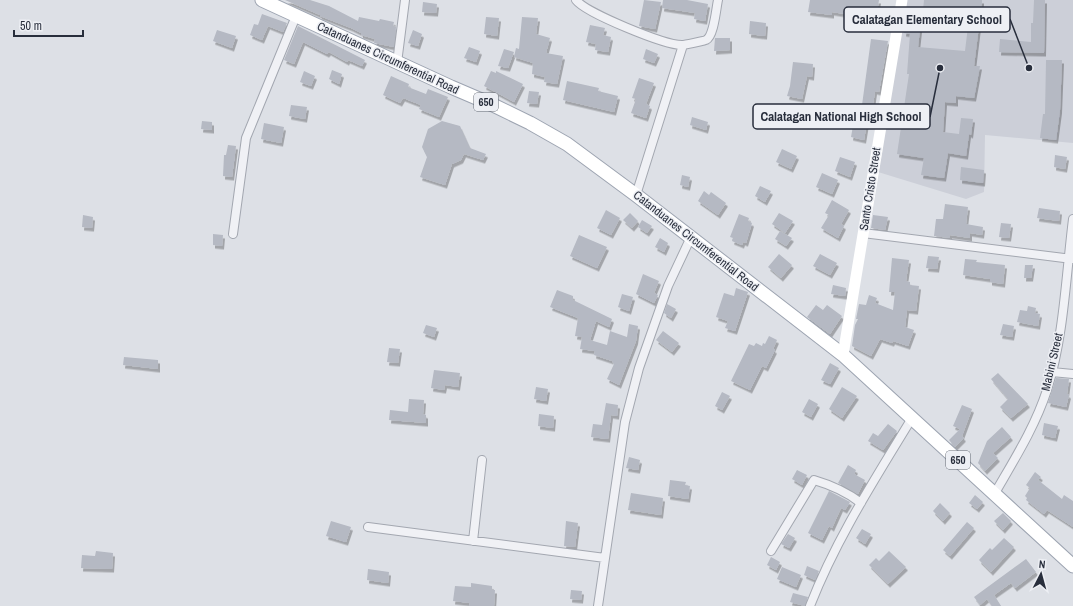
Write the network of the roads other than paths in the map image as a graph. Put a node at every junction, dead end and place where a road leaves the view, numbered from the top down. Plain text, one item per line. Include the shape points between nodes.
1 (262, 0) edge
2 (405, 0) edge
3 (576, 0) edge
4 (718, 0) edge
5 (902, 0) edge
6 (296, 16) junction
7 (683, 45) junction
8 (397, 63) junction
9 (636, 195) junction
10 (1073, 219) edge
11 (863, 233) junction
12 (233, 234) dead end
13 (690, 237) junction
14 (1071, 259) edge
15 (843, 355) junction
16 (1052, 372) junction
17 (1073, 374) edge
18 (912, 418) junction
19 (482, 460) dead end
20 (995, 493) junction
21 (861, 503) junction
22 (368, 527) dead end
23 (473, 541) junction
24 (771, 551) dead end
25 (605, 558) junction
26 (1073, 566) edge
27 (598, 606) edge
28 (810, 606) edge

1 - 6 main road, Catanduanes Circumferential Road / 650
2 - 8 street
3 - 7 street via 598,15 642,34
4 - 7 street via 711,34 706,40
5 - 11 street, Santo Cristo Street
6 - 8 main road, Catanduanes Circumferential Road / 650
6 - 12 street via 246,138
7 - 9 street
8 - 9 main road, Catanduanes Circumferential Road / 650 via 536,126 567,144
9 - 13 main road, Catanduanes Circumferential Road / 650
10 - 14 street, Mabini Street
11 - 14 street
11 - 15 street, Santo Cristo Street
13 - 15 main road, Catanduanes Circumferential Road / 650
13 - 25 street via 668,286 639,368 625,422
14 - 16 street, Mabini Street
15 - 18 main road, Catanduanes Circumferential Road / 650
16 - 17 street
16 - 20 street, Mabini Street via 1037,416
18 - 20 main road, Catanduanes Circumferential Road / 650
18 - 21 street
19 - 23 street
20 - 26 main road, Catanduanes Circumferential Road / 650
21 - 24 street via 829,484 814,480
21 - 28 street via 839,542
22 - 23 street
23 - 25 street
25 - 27 street

